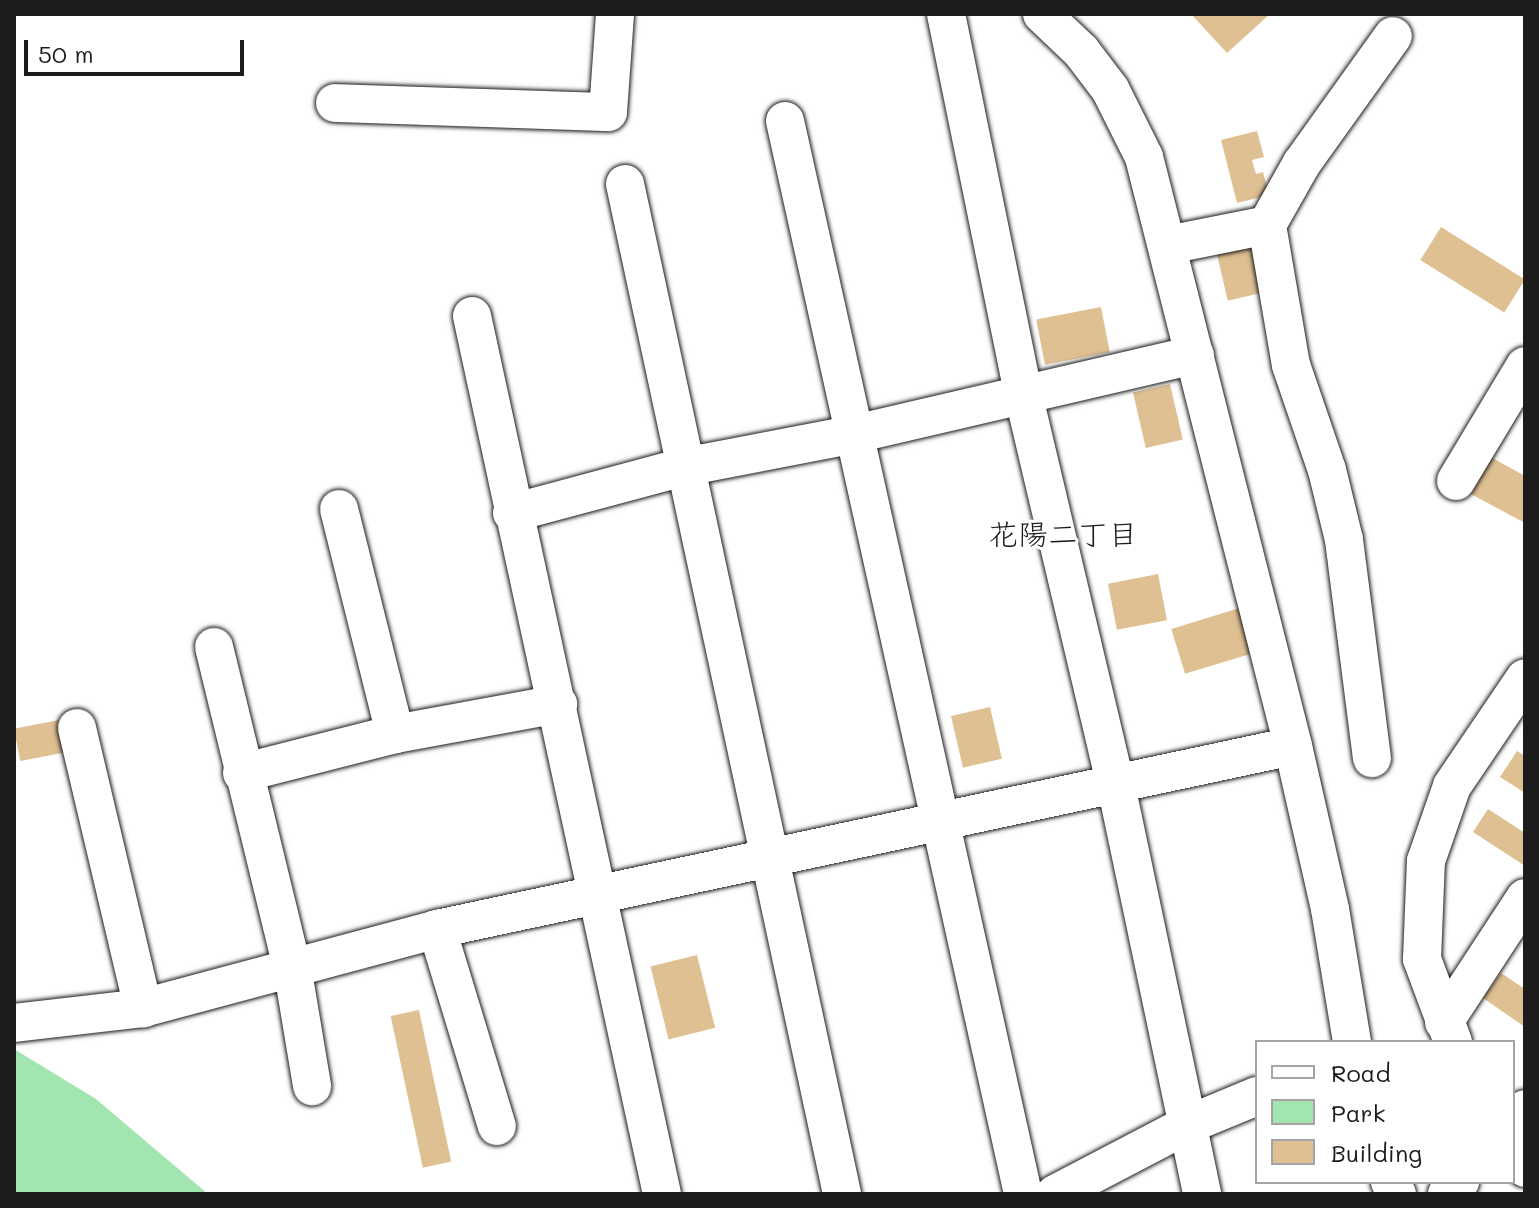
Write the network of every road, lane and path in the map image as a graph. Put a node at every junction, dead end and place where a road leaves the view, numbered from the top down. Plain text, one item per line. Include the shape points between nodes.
1 (615, 14) edge
2 (946, 14) edge
3 (1042, 14) edge
4 (1393, 36) dead end
5 (335, 103) dead end
6 (785, 121) dead end
7 (625, 184) dead end
8 (1267, 225) junction
9 (1168, 245) junction
10 (472, 316) dead end
11 (1195, 355) junction
12 (1525, 366) edge
13 (1023, 393) junction
14 (855, 434) junction
15 (684, 467) junction
16 (1456, 481) dead end
17 (339, 509) dead end
18 (512, 513) junction
19 (214, 647) dead end
20 (1525, 678) edge
21 (558, 704) junction
22 (77, 728) dead end
23 (395, 734) junction
24 (1293, 746) junction
25 (1372, 758) dead end
26 (242, 773) junction
27 (1116, 785) junction
28 (939, 820) junction
29 (768, 862) junction
30 (598, 896) junction
31 (1525, 898) edge
32 (437, 929) junction
33 (292, 966) junction
34 (143, 1008) junction
35 (14, 1023) edge
36 (1448, 1032) edge
37 (1352, 1040) edge
38 (312, 1086) dead end
39 (1255, 1097) edge
40 (1187, 1125) junction
41 (497, 1126) dead end
42 (1515, 1150) edge
43 (1525, 1168) edge
44 (662, 1194) edge
45 (842, 1194) edge
46 (1023, 1194) edge
47 (1055, 1194) edge
48 (1202, 1194) edge

1 - 5 street via 608,112
2 - 13 street
3 - 9 street via 1081,51 1130,123
4 - 8 street via 1302,163
6 - 14 street
7 - 15 street
8 - 9 street
8 - 25 street via 1291,365 1327,470 1344,540
9 - 11 street
10 - 18 street
11 - 13 street
11 - 24 street
12 - 16 street
13 - 14 street
13 - 27 street
14 - 15 street
14 - 28 street
15 - 18 street
15 - 29 street
17 - 23 street
18 - 21 street
19 - 26 street
20 - 36 street via 1452,786 1426,861 1422,959
21 - 23 street
21 - 30 street
22 - 34 street
23 - 26 street
24 - 27 street
24 - 37 street via 1330,909
26 - 33 street
27 - 28 street
27 - 40 street
28 - 29 street
28 - 46 street
29 - 30 street
29 - 45 street
30 - 32 street
30 - 44 street
31 - 36 street
32 - 33 street
32 - 41 street
33 - 34 street
33 - 38 street
34 - 35 street
39 - 40 street
40 - 47 street
40 - 48 street
42 - 43 street

